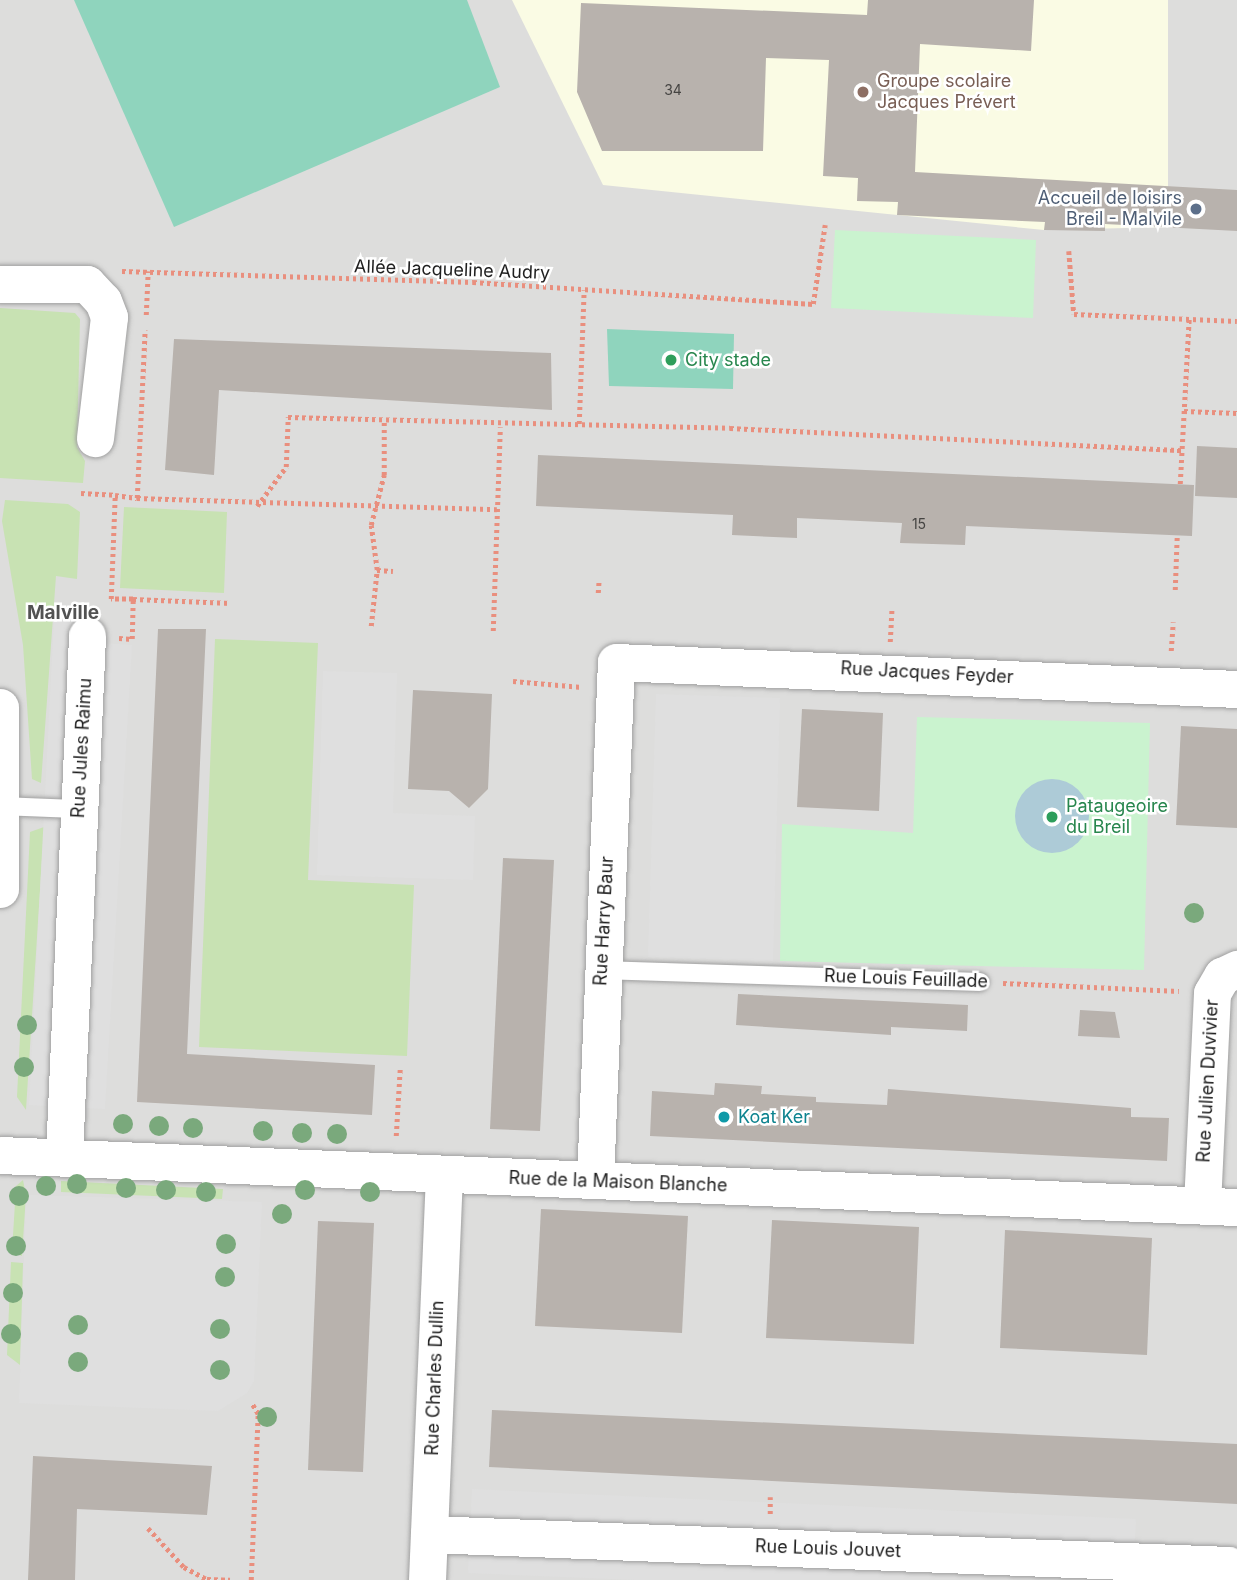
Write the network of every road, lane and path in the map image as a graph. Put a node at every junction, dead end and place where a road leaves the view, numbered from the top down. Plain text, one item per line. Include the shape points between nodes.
1 (824, 225) dead end
2 (1069, 251) dead end
3 (148, 271) junction
4 (0, 284) edge
5 (584, 290) junction
6 (97, 291) junction
7 (1189, 318) junction
8 (1237, 321) edge
9 (1184, 411) junction
10 (1237, 413) edge
11 (384, 422) junction
12 (579, 424) junction
13 (500, 427) junction
14 (95, 438) dead end
15 (1182, 450) junction
16 (1180, 484) dead end
17 (81, 493) dead end
18 (115, 495) junction
19 (137, 498) junction
20 (374, 504) junction
21 (257, 506) junction
22 (497, 509) junction
23 (1177, 536) dead end
24 (377, 570) junction
25 (393, 570) dead end
26 (598, 580) dead end
27 (1175, 590) dead end
28 (598, 593) dead end
29 (133, 599) junction
30 (231, 603) dead end
31 (892, 608) dead end
32 (1173, 622) dead end
33 (371, 626) dead end
34 (493, 631) dead end
35 (87, 636) joint
36 (890, 657) dead end
37 (1171, 658) dead end
38 (605, 675) junction
39 (513, 681) dead end
40 (1237, 689) edge
41 (0, 707) edge
42 (4, 806) junction
43 (79, 809) junction
44 (0, 889) edge
45 (601, 970) junction
46 (1224, 981) edge
47 (980, 982) joint
48 (400, 1068) dead end
49 (396, 1136) dead end
50 (0, 1155) edge
51 (64, 1155) junction
52 (444, 1176) junction
53 (595, 1180) junction
54 (1219, 1206) edge
55 (252, 1404) dead end
56 (148, 1528) dead end
57 (429, 1534) junction
58 (1231, 1570) edge
59 (230, 1580) edge
60 (251, 1580) edge
61 (427, 1580) edge

1 - 5 path, Allée Jacqueline Audry via 813,304
2 - 7 path via 1074,314
3 - 5 path, Allée Jacqueline Audry
3 - 6 path, Allée Jacqueline Audry via 124,269
3 - 19 path
4 - 6 street via 73,282
5 - 12 path
6 - 14 street via 109,317
7 - 8 path
7 - 9 path
9 - 10 path
9 - 15 path
11 - 13 path
11 - 20 path via 384,475
11 - 21 path via 288,417 286,467
12 - 13 path
12 - 15 path
13 - 22 path
15 - 16 path
17 - 18 path
18 - 19 path
18 - 29 path via 111,598
19 - 21 path
20 - 21 path
20 - 22 path
20 - 24 path
22 - 34 path
23 - 27 path
24 - 25 path
24 - 33 path
26 - 28 path
29 - 30 path
29 - 35 path via 132,639
31 - 36 path
32 - 37 path
35 - 43 street, Rue Jules Raimu
38 - 39 path
38 - 40 street, Rue Jacques Feyder
38 - 45 street, Rue Harry Baur
41 - 42 street
42 - 43 lane
42 - 44 street
43 - 51 street, Rue Jules Raimu
45 - 47 lane, Rue Louis Feuillade
45 - 53 street, Rue Harry Baur
46 - 47 path, Rue Louis Feuillade
46 - 54 street, Rue Julien Duvivier
48 - 49 path
50 - 51 street, Rue de la Maison Blanche
51 - 52 street, Rue de la Maison Blanche
52 - 53 street, Rue de la Maison Blanche
52 - 57 street, Rue Charles Dullin
53 - 54 street, Rue de la Maison Blanche
55 - 60 path via 258,1414
56 - 59 path via 184,1567 206,1579
57 - 58 street, Rue Louis Jouvet
57 - 61 street, Rue Charles Dullin

